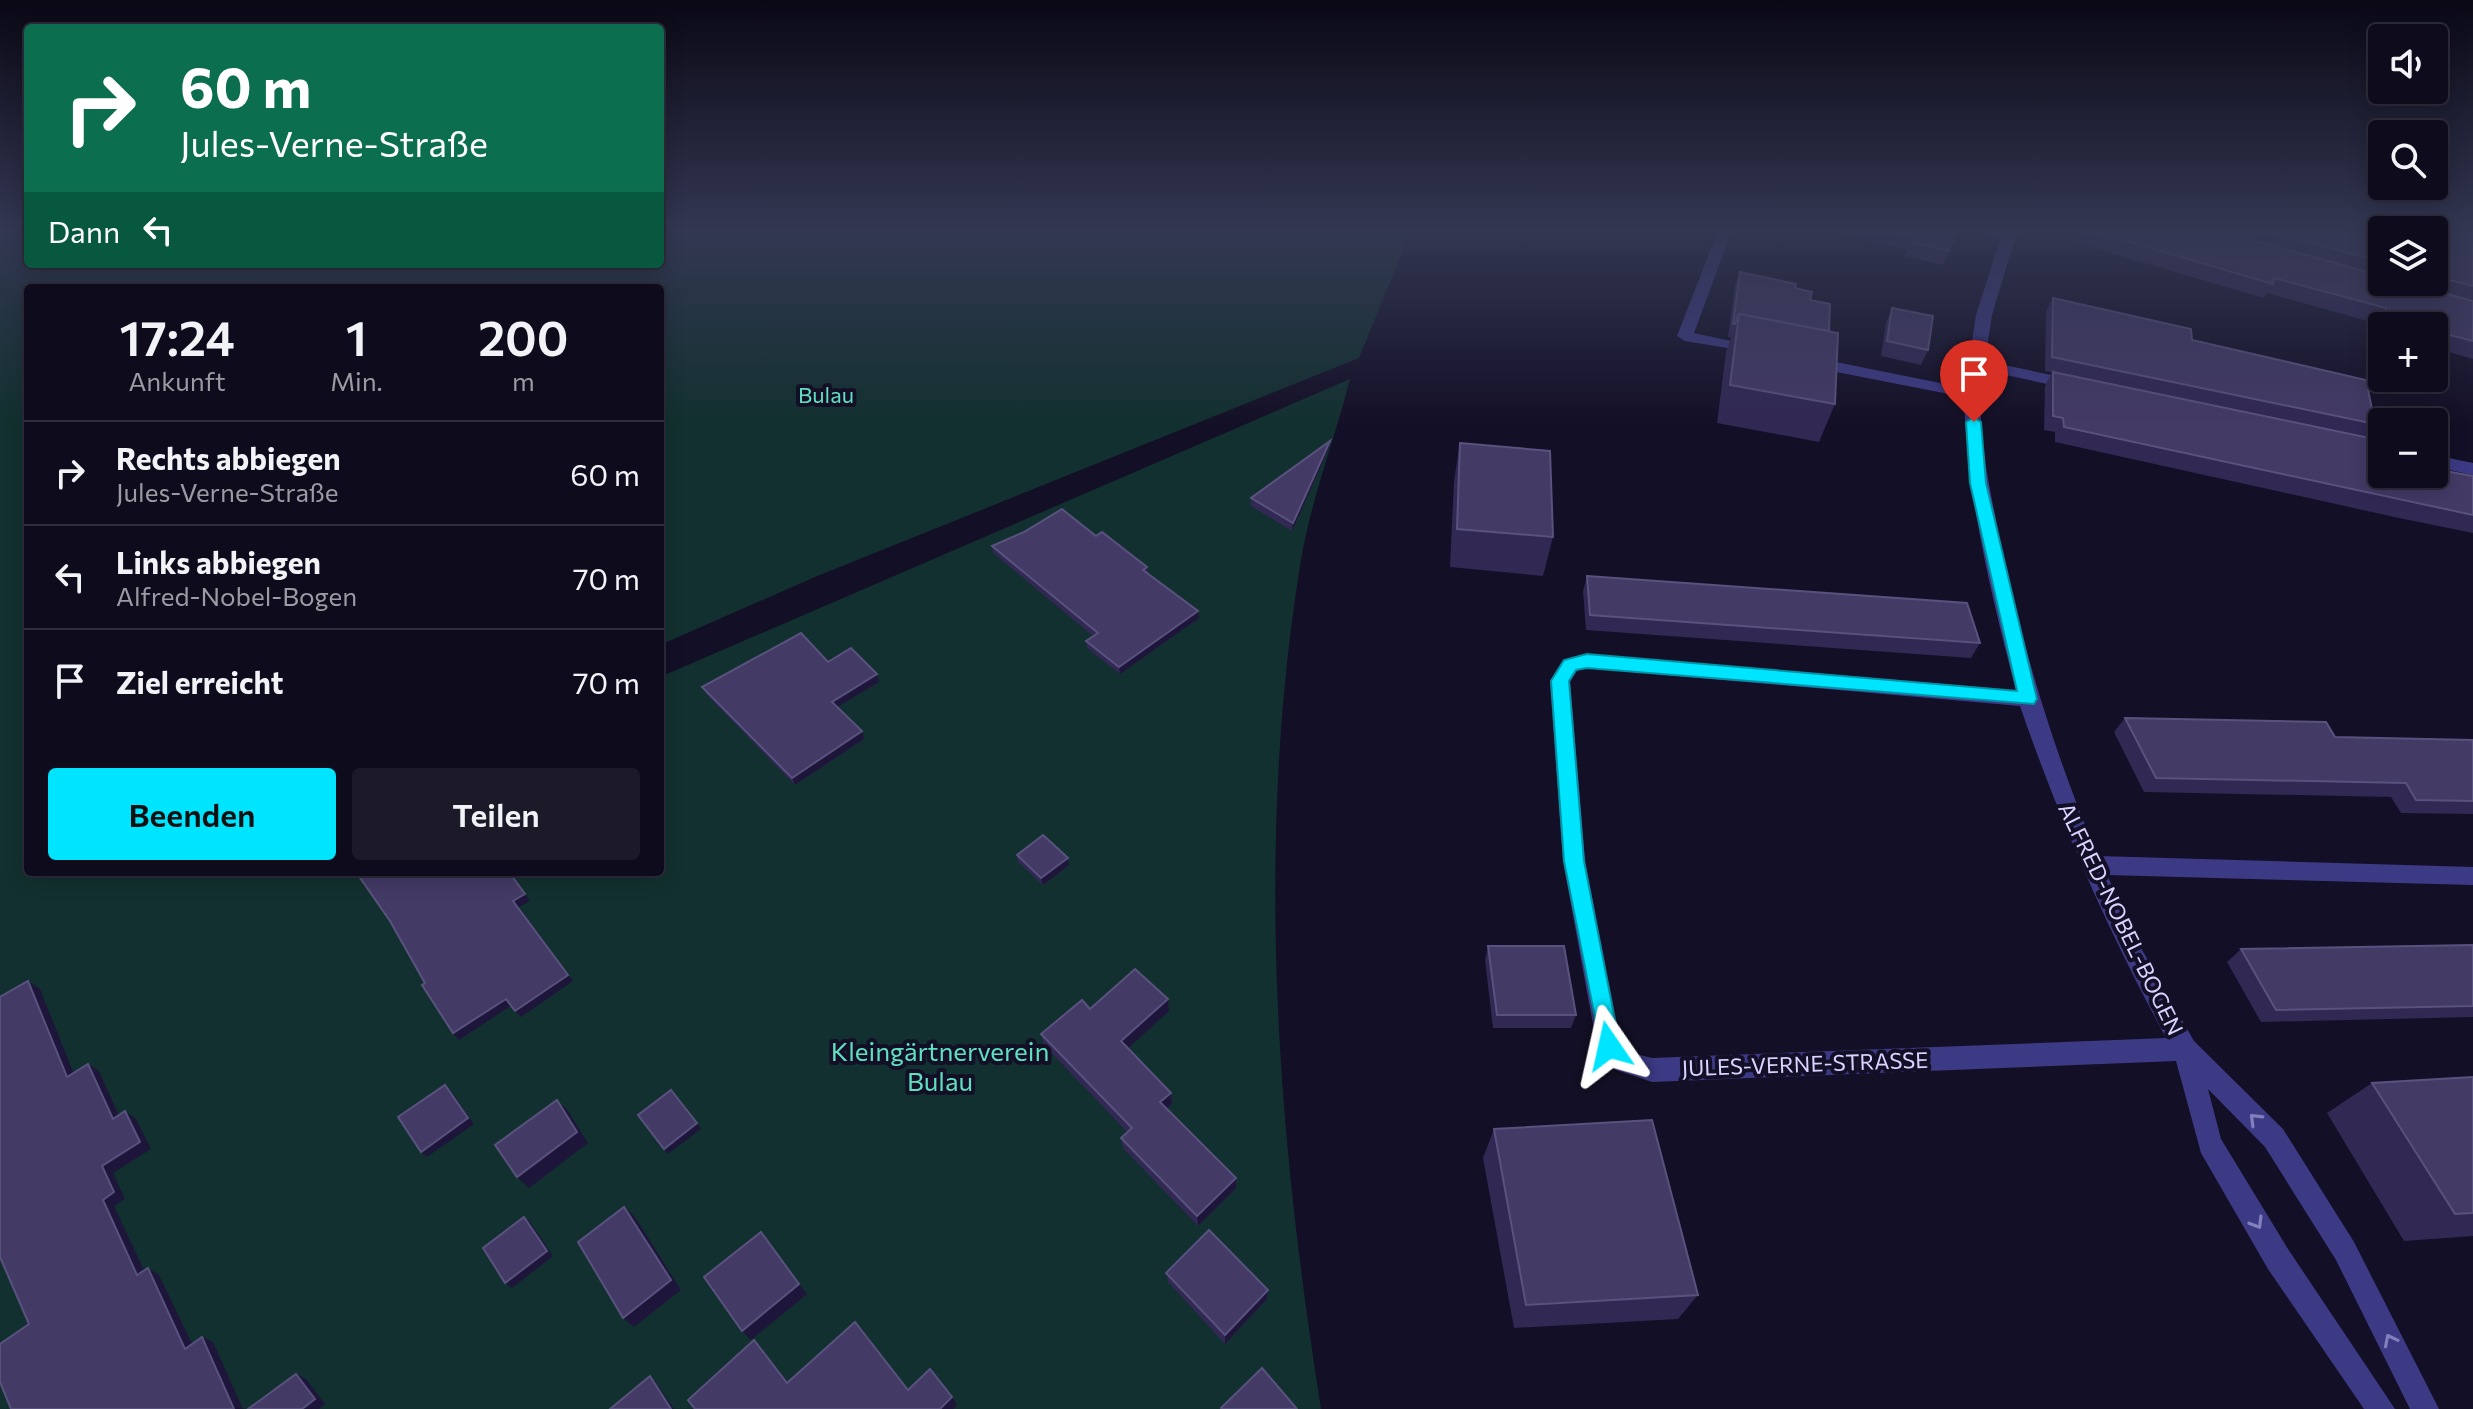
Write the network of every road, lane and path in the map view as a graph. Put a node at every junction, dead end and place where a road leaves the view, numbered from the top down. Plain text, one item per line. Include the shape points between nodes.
1 (1700, 294) edge
2 (1990, 294) edge
3 (1762, 352) edge
4 (1792, 358) edge
5 (1977, 364) junction
6 (2091, 388) edge
7 (1972, 394) junction
8 (2448, 464) edge
9 (2473, 469) edge
10 (2028, 699) junction
11 (2091, 865) junction
12 (2473, 876) edge
13 (2185, 1049) junction
14 (2381, 1409) edge
15 (2425, 1409) edge

1 - 3 street via 1685,336
2 - 5 street, ALFRED-NOBEL-BOGEN
4 - 7 street
5 - 6 street
5 - 7 street, ALFRED-NOBEL-BOGEN
7 - 10 street, ALFRED-NOBEL-BOGEN via 1978,483
8 - 9 street
10 - 11 street, ALFRED-NOBEL-BOGEN
10 - 13 street, JULES-VERNE-STRASSE via 1587,661 1570,665 1560,681 1574,861 1609,1046 1625,1062 1652,1070
11 - 12 street
11 - 13 street, ALFRED-NOBEL-BOGEN
13 -> 14 street, ALFRED-NOBEL-BOGEN via 2210,1144 2278,1259
15 -> 13 street, ALFRED-NOBEL-BOGEN via 2345,1251 2274,1138

